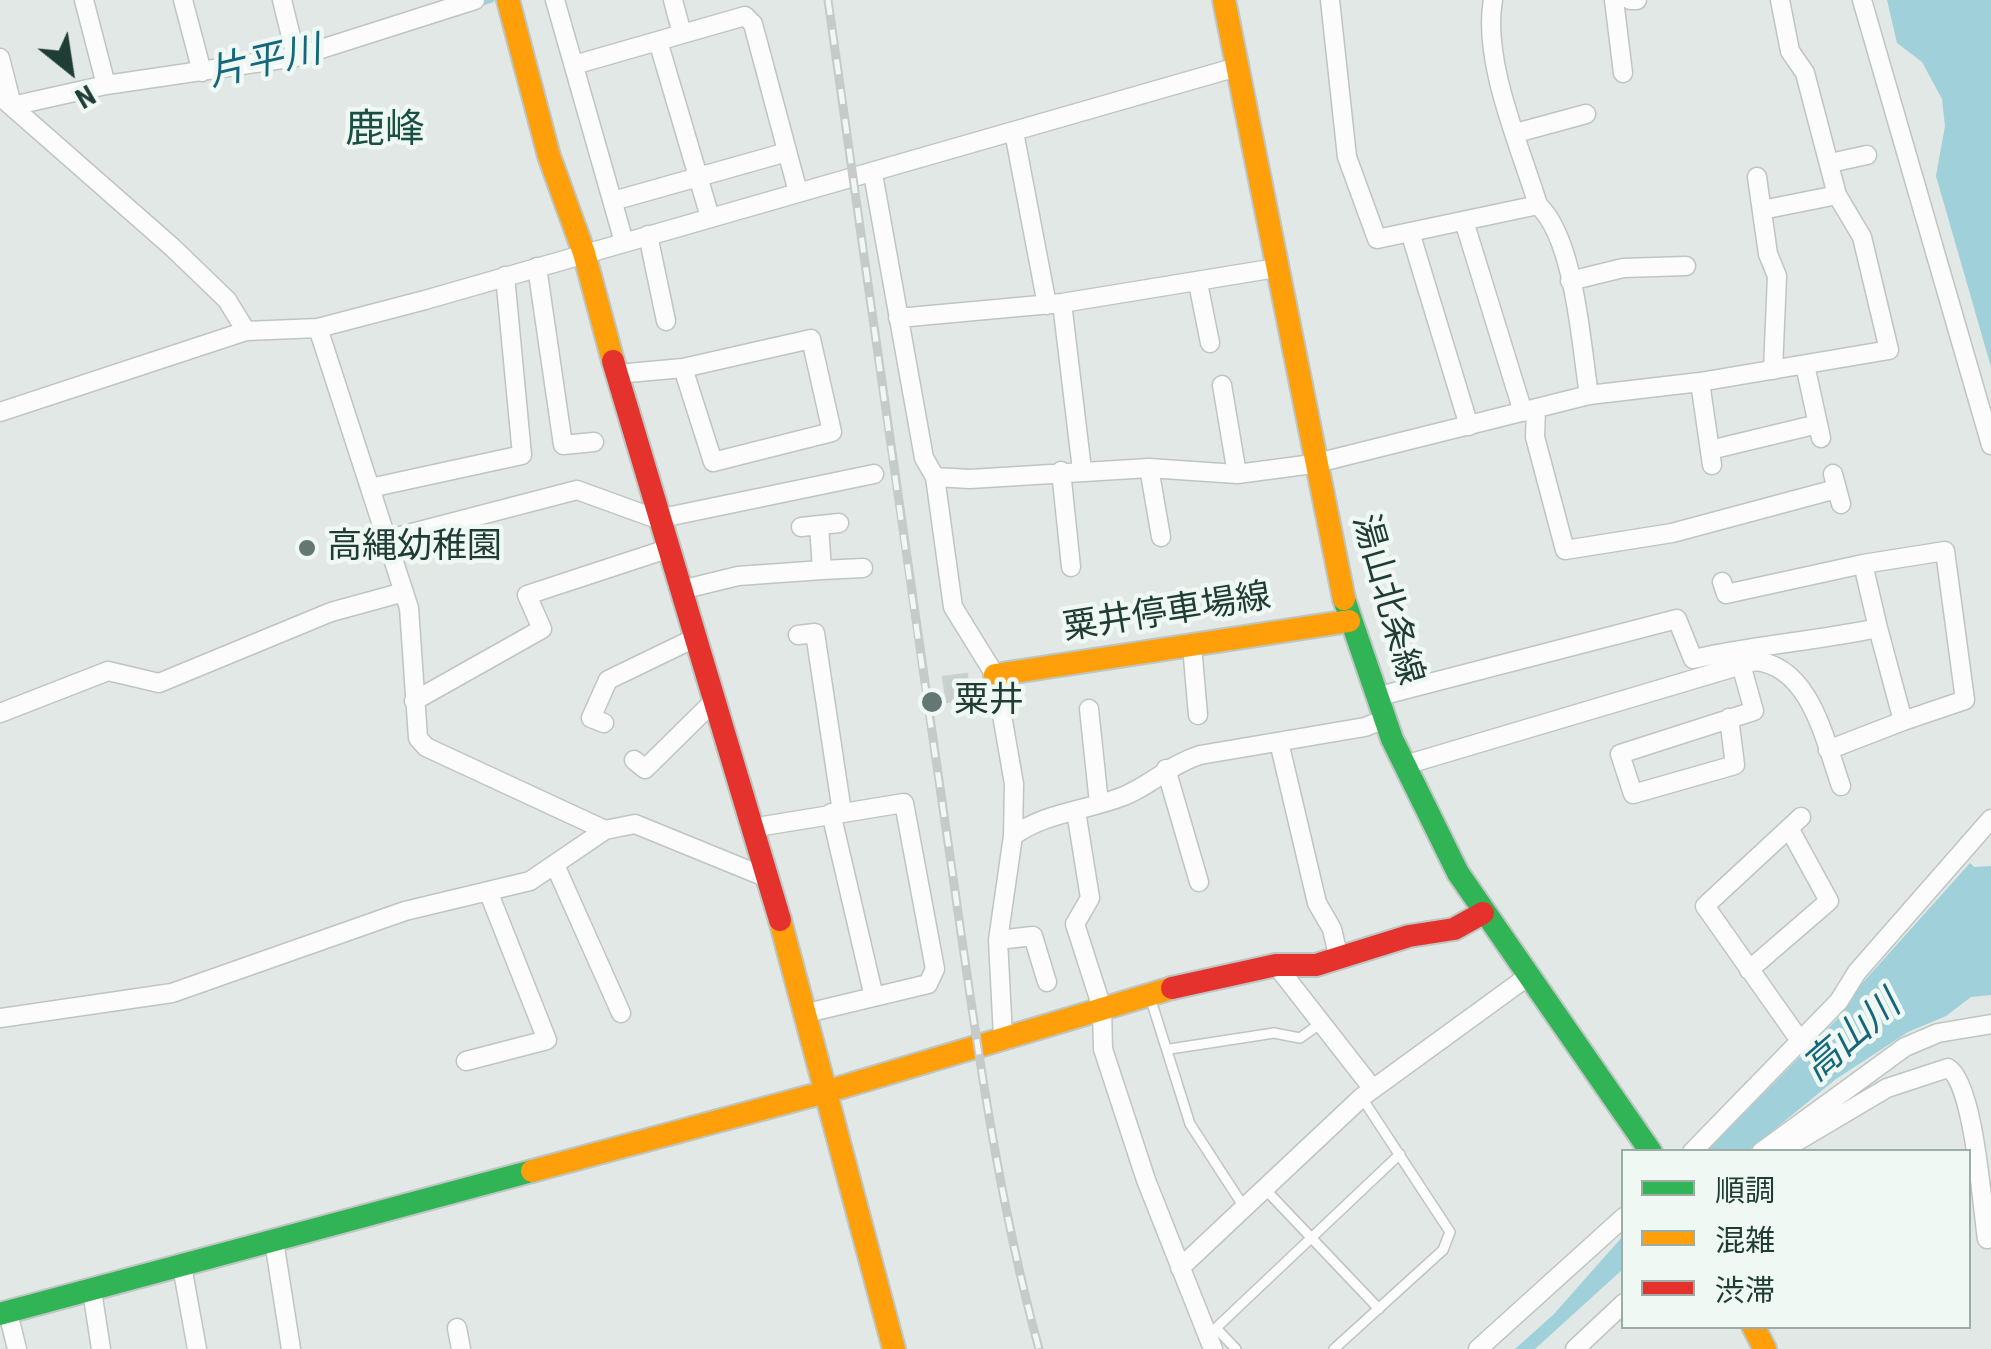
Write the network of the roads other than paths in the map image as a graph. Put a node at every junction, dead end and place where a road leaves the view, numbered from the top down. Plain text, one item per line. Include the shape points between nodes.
1 (84, 0) edge
2 (183, 0) edge
3 (282, 0) edge
4 (475, 0) edge
5 (508, 0) edge
6 (556, 0) edge
7 (673, 0) edge
8 (1224, 0) edge
9 (1330, 0) edge
10 (1493, 0) edge
11 (1614, 0) edge
12 (1780, 0) edge
13 (1862, 0) edge
14 (743, 8) edge
15 (682, 34) junction
16 (658, 41) junction
17 (0, 58) edge
18 (296, 58) junction
19 (574, 65) junction
20 (1237, 67) junction
21 (202, 72) junction
22 (1623, 73) dead end
23 (106, 85) junction
24 (6, 101) edge
25 (1586, 114) dead end
26 (1014, 132) junction
27 (1516, 133) junction
28 (787, 152) junction
29 (1867, 155) dead end
30 (1830, 163) junction
31 (872, 174) junction
32 (698, 177) junction
33 (1756, 177) dead end
34 (798, 192) junction
35 (1837, 195) junction
36 (613, 202) junction
37 (1538, 205) junction
38 (1762, 210) junction
39 (710, 217) junction
40 (1464, 221) junction
41 (1410, 232) junction
42 (648, 235) junction
43 (624, 242) junction
44 (584, 253) junction
45 (1686, 266) dead end
46 (537, 267) junction
47 (1276, 268) junction
48 (506, 276) junction
49 (1198, 282) junction
50 (1570, 282) junction
51 (1054, 304) junction
52 (898, 318) junction
53 (666, 321) dead end
54 (318, 328) junction
55 (246, 331) junction
56 (1210, 342) dead end
57 (1805, 365) junction
58 (683, 368) junction
59 (1773, 370) junction
60 (616, 374) junction
61 (1700, 382) junction
62 (1222, 386) dead end
63 (1589, 394) junction
64 (1530, 410) junction
65 (0, 412) edge
66 (1469, 426) junction
67 (594, 442) dead end
68 (1991, 445) edge
69 (1314, 464) junction
70 (1149, 468) junction
71 (1082, 470) junction
72 (1061, 472) junction
73 (874, 474) dead end
74 (1238, 474) junction
75 (935, 477) junction
76 (370, 488) junction
77 (1837, 489) dead end
78 (658, 519) junction
79 (839, 522) dead end
80 (1161, 537) dead end
81 (386, 540) junction
82 (666, 549) junction
83 (1863, 564) junction
84 (1071, 567) dead end
85 (862, 568) dead end
86 (822, 570) junction
87 (1722, 582) dead end
88 (681, 590) junction
89 (404, 592) junction
90 (1349, 621) junction
91 (1878, 628) junction
92 (798, 635) dead end
93 (697, 637) junction
94 (1192, 646) junction
95 (1739, 656) junction
96 (996, 674) junction
97 (1376, 697) junction
98 (715, 700) junction
99 (414, 701) junction
100 (1089, 709) dead end
101 (0, 713) edge
102 (1198, 715) dead end
103 (1729, 718) junction
104 (1385, 720) junction
105 (1903, 721) junction
106 (604, 724) dead end
107 (1279, 742) junction
108 (1828, 750) junction
109 (634, 760) dead end
110 (1405, 765) junction
111 (1166, 769) junction
112 (1841, 786) dead end
113 (1100, 803) junction
114 (1076, 811) junction
115 (837, 812) junction
116 (1991, 819) edge
117 (751, 828) junction
118 (606, 830) junction
119 (1013, 836) junction
120 (555, 864) junction
121 (765, 877) junction
122 (1199, 882) dead end
123 (488, 892) junction
124 (1483, 913) junction
125 (998, 940) junction
126 (1339, 958) junction
127 (1276, 965) junction
128 (1750, 970) junction
129 (1527, 977) junction
130 (1047, 982) dead end
131 (1148, 993) junction
132 (874, 997) junction
133 (1102, 1008) junction
134 (807, 1012) junction
135 (621, 1014) dead end
136 (0, 1018) edge
137 (1321, 1022) junction
138 (1991, 1024) edge
139 (1003, 1037) junction
140 (1801, 1042) junction
141 (1170, 1050) junction
142 (466, 1061) dead end
143 (829, 1091) junction
144 (1368, 1093) junction
145 (1649, 1149) edge
146 (1695, 1149) edge
147 (1765, 1149) edge
148 (1784, 1149) edge
149 (1400, 1154) junction
150 (1264, 1188) junction
151 (1244, 1207) junction
152 (1621, 1219) edge
153 (1314, 1237) junction
154 (1987, 1239) dead end
155 (274, 1241) junction
156 (182, 1266) junction
157 (1180, 1268) junction
158 (92, 1291) junction
159 (1621, 1306) edge
160 (1379, 1308) junction
161 (4, 1314) edge
162 (456, 1328) dead end
163 (18, 1349) edge
164 (101, 1349) edge
165 (197, 1349) edge
166 (291, 1349) edge
167 (461, 1349) edge
168 (894, 1349) edge
169 (1212, 1349) edge
170 (1236, 1349) edge
171 (1334, 1349) edge
172 (1478, 1349) edge
173 (1574, 1349) edge

1 - 23 street
2 - 21 street
3 - 18 street
4 - 18 street
5 - 44 street
6 - 19 street
7 - 15 street
8 - 20 street, 湯山北条線
9 - 41 street via 1347,157 1376,240
10 - 27 street via 1490,35
11 - 22 street
12 - 30 street via 1790,50 1805,73
13 - 68 street
14 - 15 street
14 - 28 street
15 - 16 street
16 - 19 street
16 - 32 street
17 - 24 street
18 - 21 street
19 - 36 street
20 - 26 street
20 - 47 street, 湯山北条線
21 - 23 street
23 - 24 street
24 - 55 street via 172,247 227,300
25 - 27 street
26 - 31 street
26 - 51 street
27 - 37 street
28 - 32 street
28 - 34 street
29 - 30 street
30 - 35 street
31 - 34 street
31 - 52 street
32 - 36 street
32 - 39 street
33 - 38 street
34 - 39 street
35 - 38 street
35 - 57 street via 1862,237 1890,350
36 - 43 street
37 - 40 street
37 - 50 street via 1550,216
38 - 59 street via 1777,276
39 - 42 street
40 - 41 street
40 - 64 street
41 - 66 street
42 - 43 street
42 - 53 street
43 - 44 street
44 - 46 street
44 - 60 street
45 - 50 street via 1623,268
46 - 48 street
46 - 67 street via 563,444
47 - 49 street
47 - 69 street, 湯山北条線
48 - 54 street
48 - 76 street via 522,455
49 - 51 street
49 - 56 street
50 - 63 street
51 - 52 street
51 - 71 street
52 - 75 street via 924,458
54 - 55 street
54 - 76 street
55 - 65 street
57 - 59 street
57 - 61 street via 1820,431 1711,458
58 - 58 street via 810,339 832,432 713,462
58 - 60 street
59 - 61 street
60 - 78 street
61 - 63 street
62 - 74 street
63 - 64 street
64 - 66 street
64 - 77 street via 1566,550 1672,533
66 - 69 street
69 - 74 street
69 - 90 street, 湯山北条線
70 - 71 street
70 - 74 street
70 - 80 street
71 - 72 street
72 - 75 street
72 - 84 street
73 - 78 street
75 - 96 street via 952,607
76 - 81 street
78 - 81 street via 577,490
78 - 82 street
79 - 86 street via 810,526
81 - 89 street
82 - 88 street
82 - 99 street via 527,596 542,629
83 - 87 street via 1726,594
83 - 91 street
83 - 105 street via 1945,551 1965,700
85 - 86 street
86 - 88 street via 738,576
88 - 93 street
89 - 99 street
89 - 101 street via 331,612 159,682 108,671
90 - 94 street, 粟井停車場線
90 - 97 street, 湯山北条線
91 - 95 street
91 - 105 street
92 - 115 street via 815,632
93 - 98 street
93 - 106 street via 608,680 591,718
94 - 96 street, 粟井停車場線
94 - 102 street
95 - 97 street via 1693,659 1677,619
95 - 103 street via 1754,710
95 - 108 street via 1784,670 1807,698
95 - 110 street
96 - 119 street via 1014,784
97 - 104 street, 湯山北条線
98 - 109 street via 645,769
98 - 117 street
99 - 118 street via 418,738 426,747
100 - 113 street
103 - 103 street via 1620,754 1633,794 1736,765
104 - 107 street
104 - 110 street, 湯山北条線
105 - 108 street
107 - 111 street via 1200,755
107 - 126 street via 1317,903
108 - 112 street
110 - 124 street, 湯山北条線
111 - 113 street
111 - 122 street
113 - 114 street
114 - 119 street via 1034,821
114 - 133 street via 1090,898 1075,924
115 - 117 street
115 - 132 street
115 - 132 street via 904,803 935,969 928,984
116 - 140 street
117 - 121 street
118 - 120 street
118 - 121 street via 635,824
119 - 125 street
120 - 123 street via 530,881
120 - 135 street
121 - 134 street
123 - 136 street via 405,911 172,993
123 - 142 street via 546,1040
124 - 126 street via 1454,929
124 - 129 street, 湯山北条線
125 - 130 street via 1032,936
125 - 139 street
126 - 127 street
127 - 131 street
127 - 137 street
128 - 128 street via 1829,902 1796,823 1704,906
128 - 140 street
129 - 144 street
129 - 145 street, 湯山北条線
131 - 133 street
131 - 141 lane
132 - 134 street
133 - 139 street
133 - 157 street via 1104,1049
134 - 143 street
137 - 141 lane via 1300,1038 1274,1033
137 - 144 street
138 - 147 street via 1938,1032 1905,1047
139 - 143 street
140 - 146 street
141 - 151 lane via 1190,1124
143 - 155 street
143 - 168 street
144 - 149 lane
144 - 150 street
148 - 154 street via 1871,1096 1948,1068 1966,1098
149 - 153 lane
149 - 160 lane via 1450,1232 1442,1250
150 - 151 street
150 - 153 lane
151 - 157 street
152 - 172 street
153 - 160 lane
153 - 170 lane via 1216,1328
155 - 156 street
155 - 166 street
156 - 158 street
156 - 165 street
157 - 169 street
158 - 161 street
158 - 164 street
159 - 173 street
160 - 171 lane
161 - 163 street
162 - 167 street

